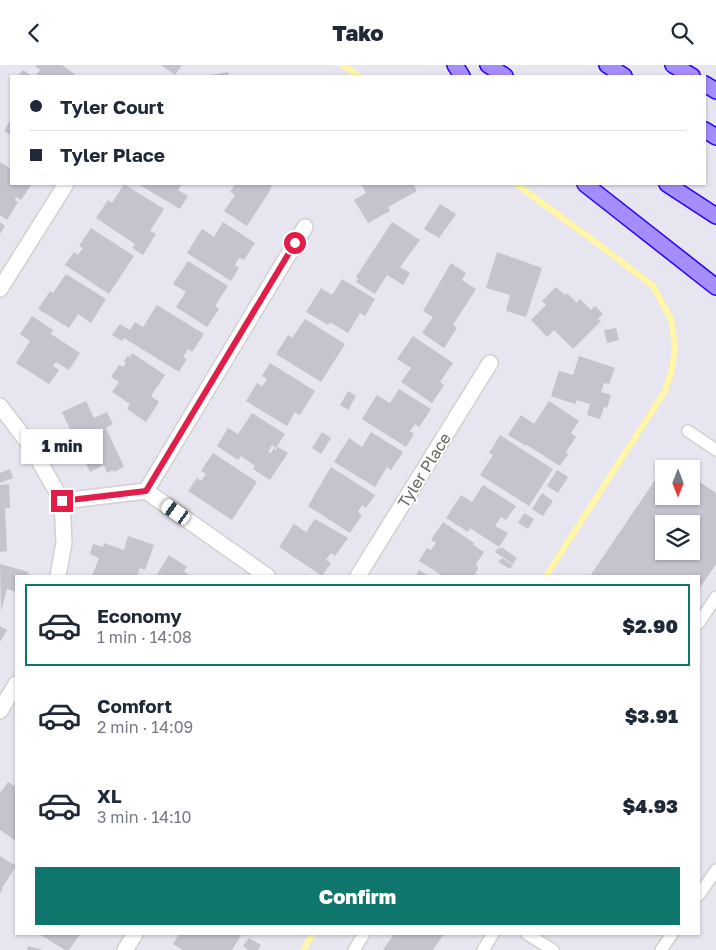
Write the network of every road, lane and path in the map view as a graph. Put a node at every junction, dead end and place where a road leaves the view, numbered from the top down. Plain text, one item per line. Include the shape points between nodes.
1 (488, 65) edge
2 (607, 65) edge
3 (673, 65) edge
4 (503, 75) edge
5 (622, 75) edge
6 (690, 75) edge
7 (65, 185) edge
8 (586, 185) edge
9 (669, 185) edge
10 (716, 216) edge
11 (305, 227) dead end
12 (716, 287) edge
13 (0, 289) edge
14 (490, 363) dead end
15 (0, 406) edge
16 (688, 431) dead end
17 (716, 450) edge
18 (146, 491) junction
19 (62, 501) junction
20 (58, 575) edge
21 (266, 575) edge
22 (359, 575) edge
23 (716, 597) edge
24 (700, 621) edge
25 (15, 688) edge
26 (0, 711) edge
27 (716, 870) edge
28 (700, 894) edge
29 (134, 935) edge
30 (363, 935) edge
31 (492, 935) edge
32 (529, 935) edge
33 (671, 935) edge
34 (125, 950) edge
35 (354, 950) edge
36 (483, 950) edge
37 (553, 950) edge
38 (661, 950) edge

1 - 4 highway
2 - 5 highway
3 - 6 highway
7 - 13 street
8 - 12 highway
9 - 10 highway
11 - 18 street
14 - 22 street, Tyler Place
15 - 19 street via 30,445
16 - 17 lane
18 - 19 street
18 - 21 street
19 - 20 street via 64,543
23 - 24 lane
25 - 26 street
27 - 28 lane
29 - 34 street
30 - 35 lane
31 - 36 lane
32 - 37 lane
33 - 38 lane

